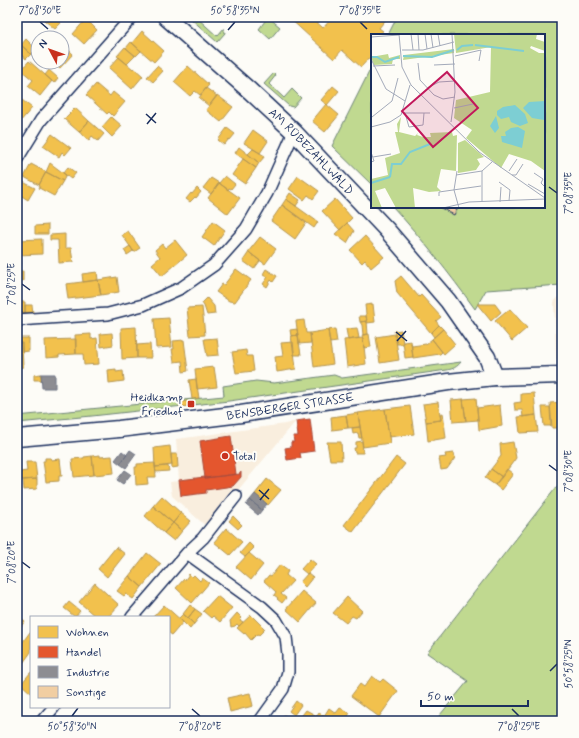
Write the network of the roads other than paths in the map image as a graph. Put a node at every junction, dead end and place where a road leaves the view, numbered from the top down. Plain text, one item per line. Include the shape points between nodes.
1 (132, 17) edge
2 (166, 17) edge
3 (294, 132) junction
4 (17, 159) edge
5 (17, 320) edge
6 (562, 376) edge
7 (496, 377) junction
8 (17, 438) edge
9 (236, 496) dead end
10 (187, 553) junction
11 (133, 616) edge
12 (53, 708) edge
13 (42, 721) edge
14 (260, 721) edge

1 - 4 street via 41,120
2 - 3 main road, AM RÜBEZAHLWALD
3 - 5 street via 267,193 246,229 214,265 181,288 143,305 108,314
3 - 7 main road, AM RÜBEZAHLWALD via 386,229 448,301 486,357
6 - 7 main road, BENSBERGER STRASSE
7 - 8 main road, BENSBERGER STRASSE via 440,383 242,414
9 - 10 street via 203,538
10 - 11 street
10 - 14 street via 262,607 276,620 286,637 288,672 285,684
12 - 13 street

